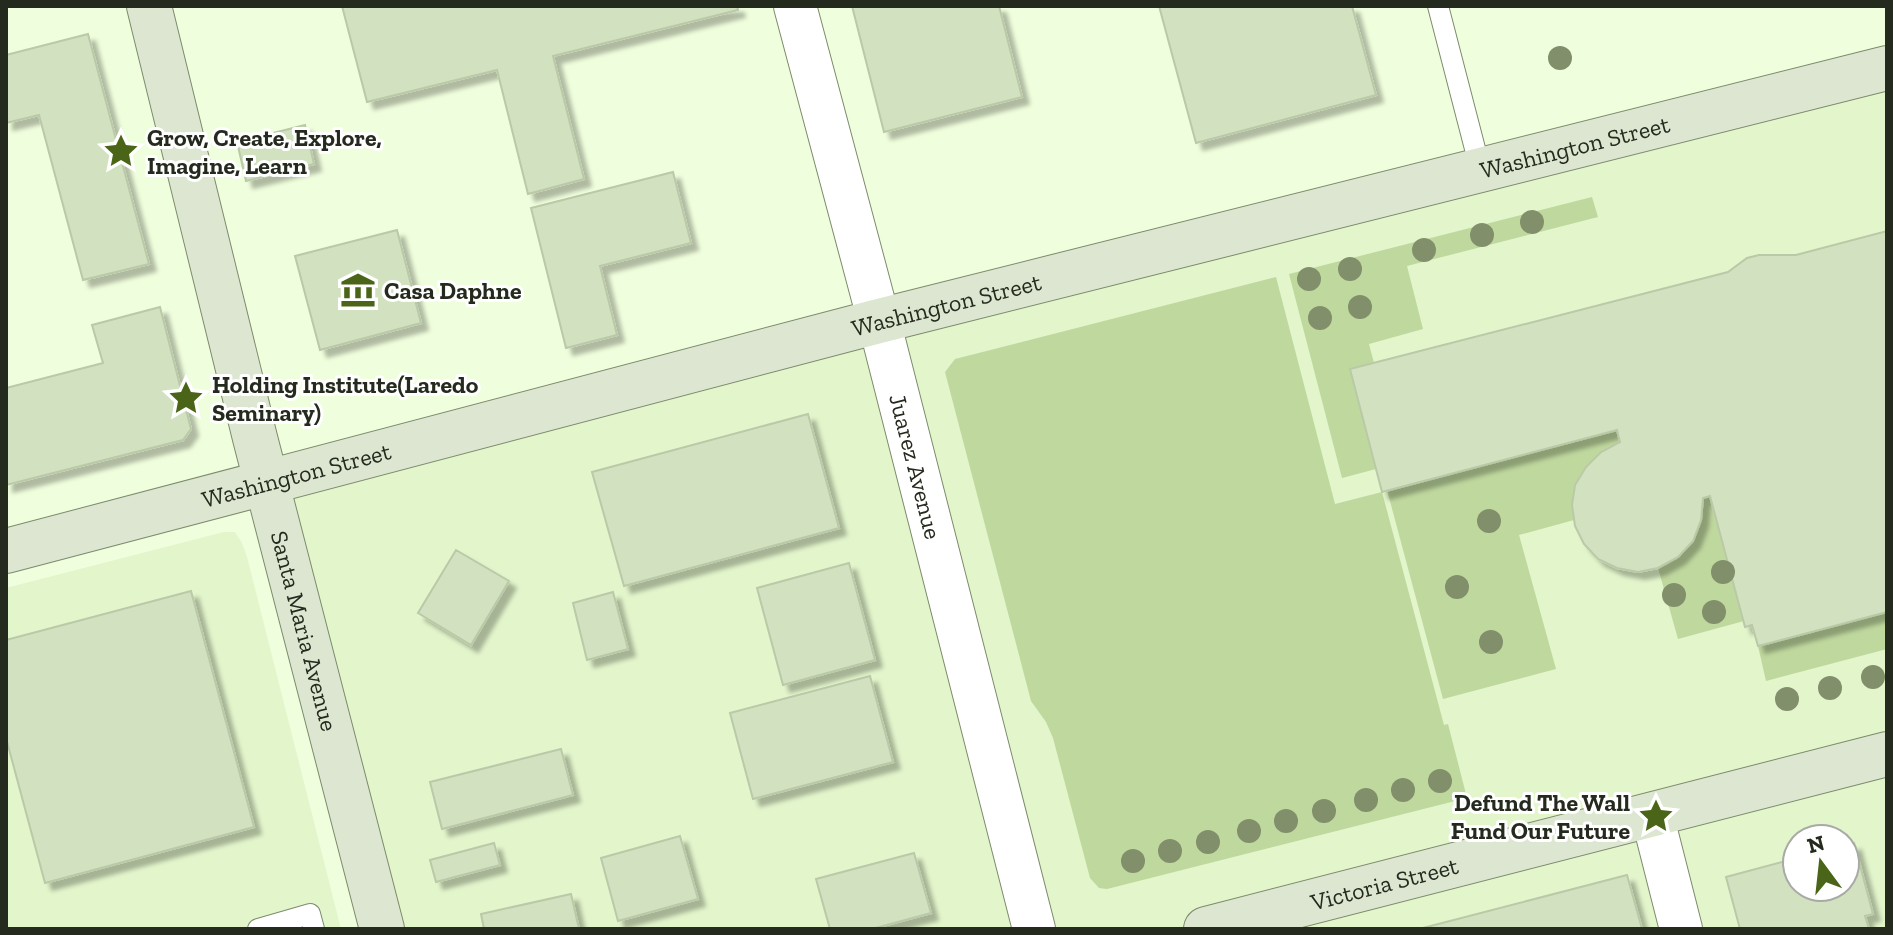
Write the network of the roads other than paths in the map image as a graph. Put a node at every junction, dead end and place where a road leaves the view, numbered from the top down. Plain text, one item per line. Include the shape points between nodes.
1 (149, 6) edge
2 (795, 6) edge
3 (1438, 6) edge
4 (1887, 68) edge
5 (1480, 168) junction
6 (879, 321) junction
7 (266, 483) junction
8 (6, 551) edge
9 (1887, 754) edge
10 (1652, 815) junction
11 (258, 929) edge
12 (314, 929) edge
13 (382, 929) edge
14 (1034, 929) edge
15 (1206, 929) edge
16 (1681, 929) edge

1 - 7 main road, Santa Maria Avenue
2 - 6 street, Juarez Avenue
3 - 5 lane
4 - 5 main road, Washington Street
5 - 6 main road, Washington Street
6 - 7 main road, Washington Street
6 - 14 street, Juarez Avenue
7 - 8 main road, Washington Street
7 - 13 main road, Santa Maria Avenue
9 - 10 main road, Victoria Street
10 - 15 main road, Victoria Street
10 - 16 street
11 - 12 lane via 310,914

